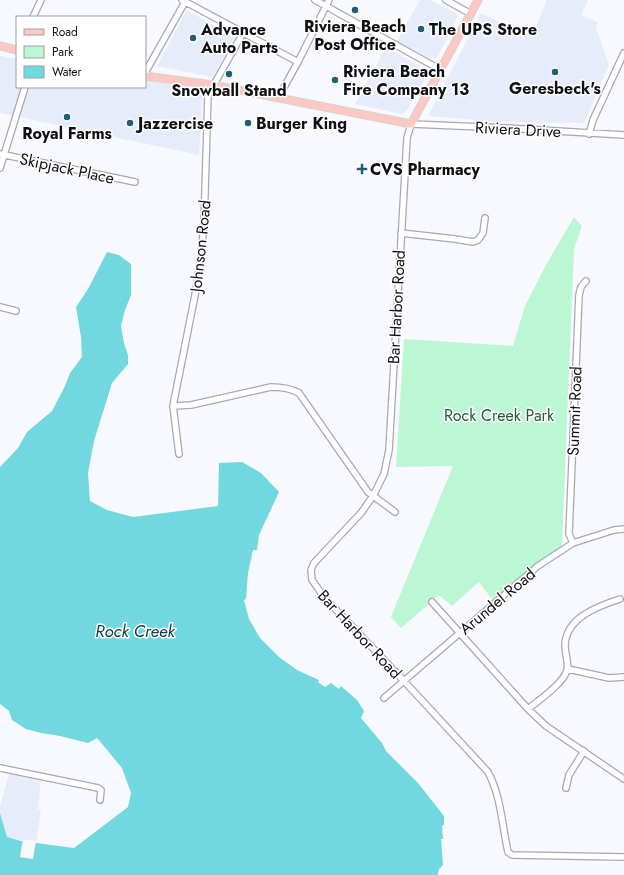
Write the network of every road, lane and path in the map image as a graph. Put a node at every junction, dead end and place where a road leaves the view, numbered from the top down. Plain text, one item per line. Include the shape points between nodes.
1 (40, 0) edge
2 (184, 0) edge
3 (315, 0) edge
4 (446, 0) edge
5 (478, 0) edge
6 (328, 3) edge
7 (471, 14) junction
8 (33, 16) edge
9 (243, 33) junction
10 (0, 46) edge
11 (16, 50) edge
12 (624, 53) edge
13 (298, 62) junction
14 (441, 70) junction
15 (146, 73) edge
16 (146, 75) edge
17 (213, 85) junction
18 (25, 88) edge
19 (278, 98) junction
20 (411, 124) junction
21 (589, 134) junction
22 (624, 135) edge
23 (2, 154) edge
24 (0, 168) edge
25 (135, 182) dead end
26 (485, 218) dead end
27 (401, 232) junction
28 (586, 281) dead end
29 (0, 307) edge
30 (16, 311) dead end
31 (173, 406) junction
32 (179, 454) dead end
33 (374, 496) junction
34 (395, 512) dead end
35 (624, 529) edge
36 (573, 543) junction
37 (620, 599) dead end
38 (432, 602) dead end
39 (460, 632) junction
40 (568, 669) junction
41 (624, 677) edge
42 (404, 681) junction
43 (384, 698) dead end
44 (528, 709) junction
45 (584, 751) junction
46 (0, 768) edge
47 (624, 779) edge
48 (566, 788) dead end
49 (100, 800) dead end
50 (624, 857) edge

1 - 8 street
2 - 9 street
2 - 15 street
3 - 6 street
4 - 7 street
5 - 7 main road
6 - 13 street
6 - 14 street
7 - 14 main road
9 - 13 street
9 - 17 street, Johnson Road
10 - 11 main road
12 - 21 street
13 - 19 street
14 - 20 main road
16 - 17 main road
17 - 19 main road
17 - 31 street, Johnson Road via 208,95 201,256
18 - 23 street
19 - 20 main road
20 - 21 street, Riviera Drive
20 - 27 street, Bar Harbor Road via 407,138
21 - 22 street, Riviera Drive
23 - 24 street
23 - 25 street, Skipjack Place
26 - 27 street via 483,233 473,242
27 - 33 street, Bar Harbor Road via 389,450 384,474
28 - 36 street, Summit Road via 579,295 569,534
29 - 30 street
31 - 32 street, Johnson Road
31 - 33 street via 271,387 282,387 300,393 368,492
33 - 34 street
33 - 42 street, Bar Harbor Road via 314,563 311,570 312,580 324,597
35 - 36 street, Arundel Road
36 - 39 street, Arundel Road via 538,566
37 - 40 street via 593,609 569,629 565,645
38 - 39 street
39 - 42 street, Arundel Road
39 - 44 street
40 - 41 street via 609,678
40 - 44 street via 554,687
42 - 43 street, Arundel Road
42 - 50 street, Bar Harbor Road via 488,772 498,800 508,852 512,855
44 - 45 street via 546,726
45 - 47 street
45 - 48 street via 569,775
46 - 49 street via 98,788 101,790

